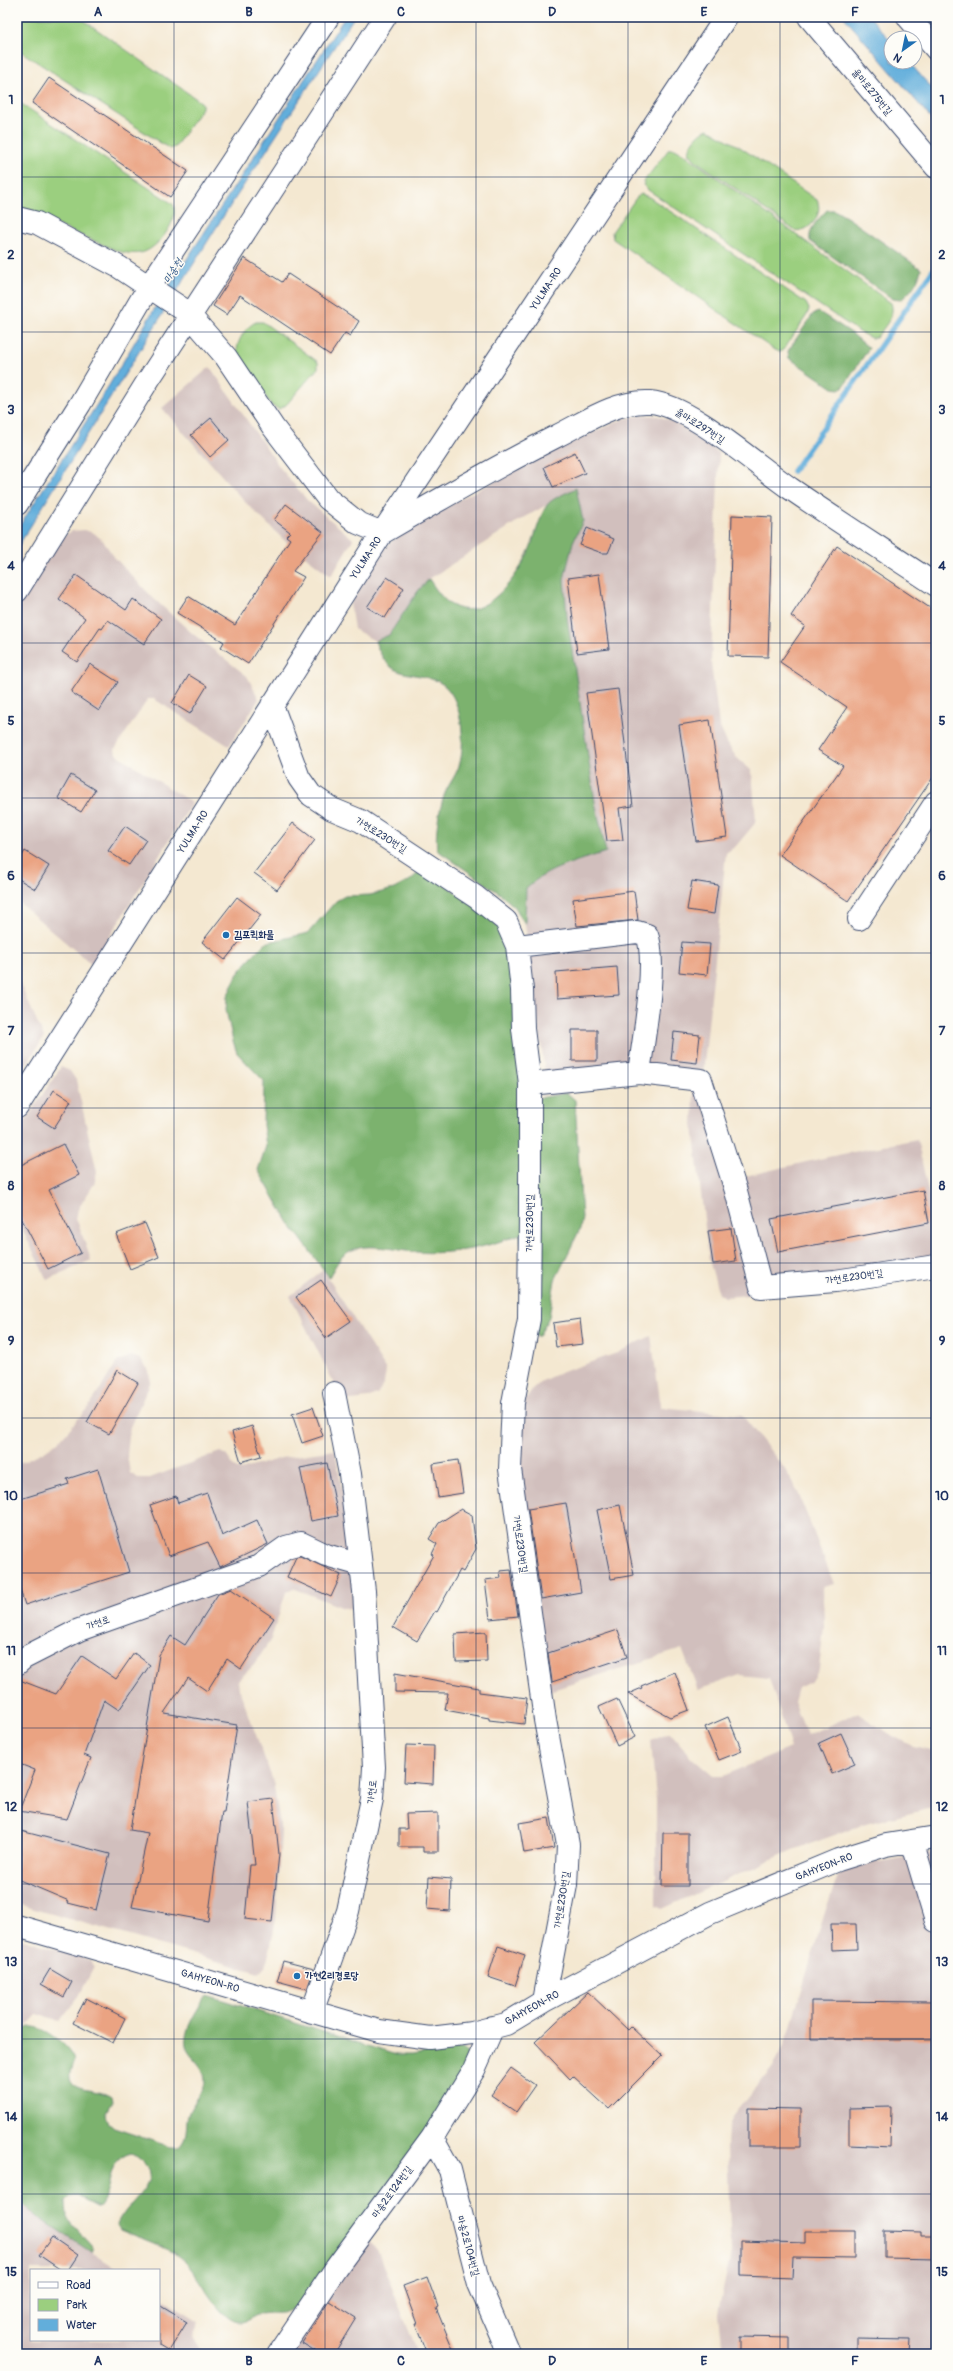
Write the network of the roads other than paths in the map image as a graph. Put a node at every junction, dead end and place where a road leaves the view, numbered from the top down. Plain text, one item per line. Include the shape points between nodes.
1 (328, 17) edge
2 (385, 17) edge
3 (726, 17) edge
4 (809, 17) edge
5 (908, 17) edge
6 (936, 49) edge
7 (936, 167) edge
8 (17, 218) edge
9 (148, 288) junction
10 (189, 314) junction
11 (17, 504) edge
12 (382, 532) junction
13 (936, 585) edge
14 (17, 590) edge
15 (272, 705) junction
16 (936, 802) edge
17 (859, 918) dead end
18 (518, 946) junction
19 (639, 1073) junction
20 (530, 1084) junction
21 (17, 1107) edge
22 (936, 1266) edge
23 (334, 1393) dead end
24 (361, 1565) junction
25 (17, 1664) edge
26 (936, 1837) edge
27 (912, 1841) junction
28 (936, 1921) edge
29 (17, 1926) edge
30 (544, 2001) junction
31 (312, 2012) junction
32 (493, 2027) junction
33 (432, 2138) junction
34 (280, 2353) edge
35 (509, 2354) edge

1 - 9 street
2 - 10 street
3 - 12 street, YULMA-RO
4 - 7 street, 율마로275번길
5 - 6 street
8 - 9 street via 37,224 119,267
9 - 10 street
9 - 11 street via 80,404
10 - 12 street via 226,357 273,427 328,499 358,523
10 - 14 street
12 - 13 street, 율마로297번길 via 519,455 601,414 627,404 649,402 669,406 690,416 791,489
12 - 15 street, YULMA-RO
15 - 18 street, 가현로230번길 via 299,778 311,795 332,809 362,821 476,897 506,921
15 - 21 street, YULMA-RO
16 - 17 street
18 - 19 street via 637,932 647,935 650,944 650,976
18 - 20 street, 가현로230번길 via 523,1029
19 - 20 street, 가현로230번길
19 - 22 street, 가현로230번길 via 701,1080 736,1191 761,1287 835,1281
20 - 30 street, 가현로230번길 via 529,1320 513,1403 510,1469 544,1712 568,1845 566,1885
23 - 24 street, 가현로 via 350,1474
24 - 25 street, 가현로 via 326,1555 301,1543 286,1547 259,1566 79,1630
24 - 31 street, 가현로 via 374,1767 372,1799 348,1911
26 - 27 street, GAHYEON-RO
27 - 28 street
27 - 30 street, GAHYEON-RO via 886,1845 838,1860 710,1913
29 - 31 street, GAHYEON-RO
30 - 32 street, GAHYEON-RO via 506,2024
31 - 32 street, GAHYEON-RO via 379,2031 430,2038 472,2033
32 - 33 street, 마송2로124번길 via 474,2070
33 - 34 street, 마송2로124번길 via 336,2268
33 - 35 street, 마송2로104번길 via 450,2170 479,2284

